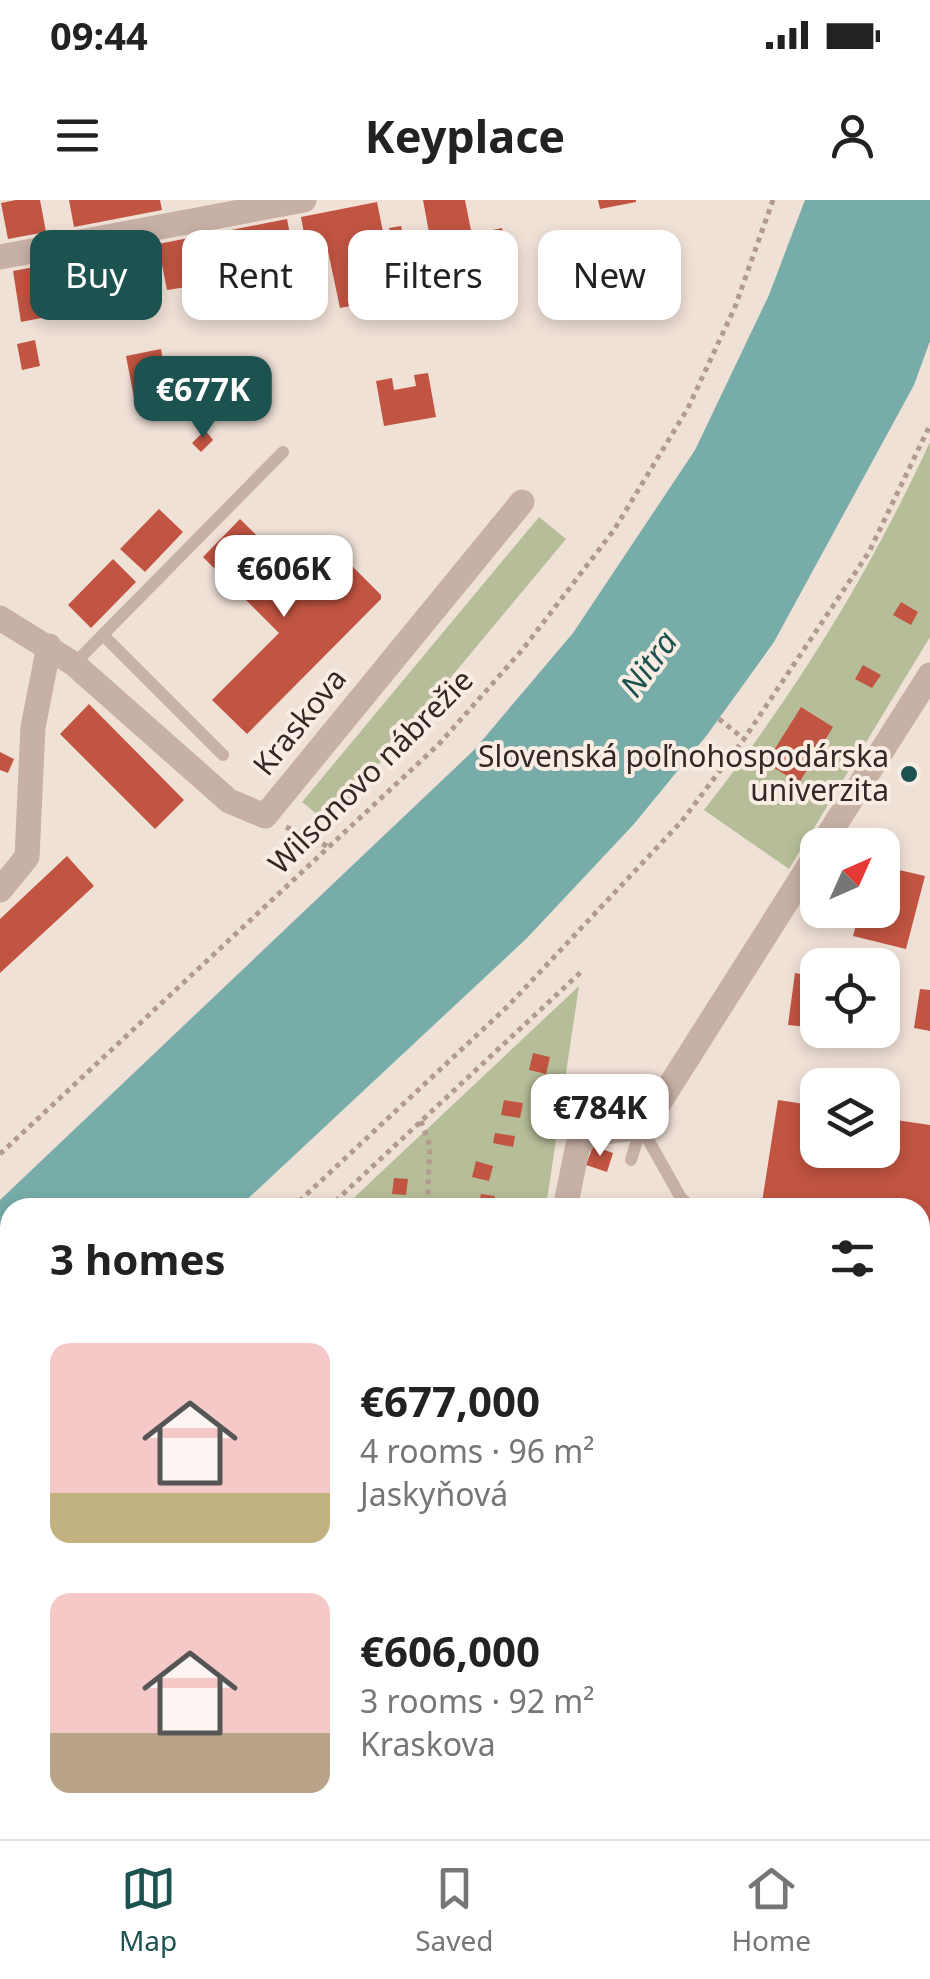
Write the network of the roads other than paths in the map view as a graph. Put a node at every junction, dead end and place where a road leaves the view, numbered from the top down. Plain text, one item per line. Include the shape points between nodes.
1 (304, 200) edge
2 (0, 257) edge
3 (283, 452) dead end
4 (522, 502) dead end
5 (0, 618) edge
6 (102, 636) junction
7 (48, 646) junction
8 (74, 664) junction
9 (930, 675) edge
10 (223, 755) dead end
11 (833, 828) edge
12 (800, 880) edge
13 (0, 890) edge
14 (640, 1127) junction
15 (631, 1160) dead end
16 (567, 1198) edge
17 (681, 1198) edge

1 - 2 street
3 - 6 lane
4 - 8 street, Kraskova via 265,816 230,801
5 - 7 street, Kraskova
6 - 8 lane
6 - 10 lane
7 - 8 street, Kraskova
7 - 13 street via 33,727 28,858
9 - 11 street
12 - 14 street
14 - 15 lane
14 - 16 street via 590,1134 578,1145
14 - 17 lane

